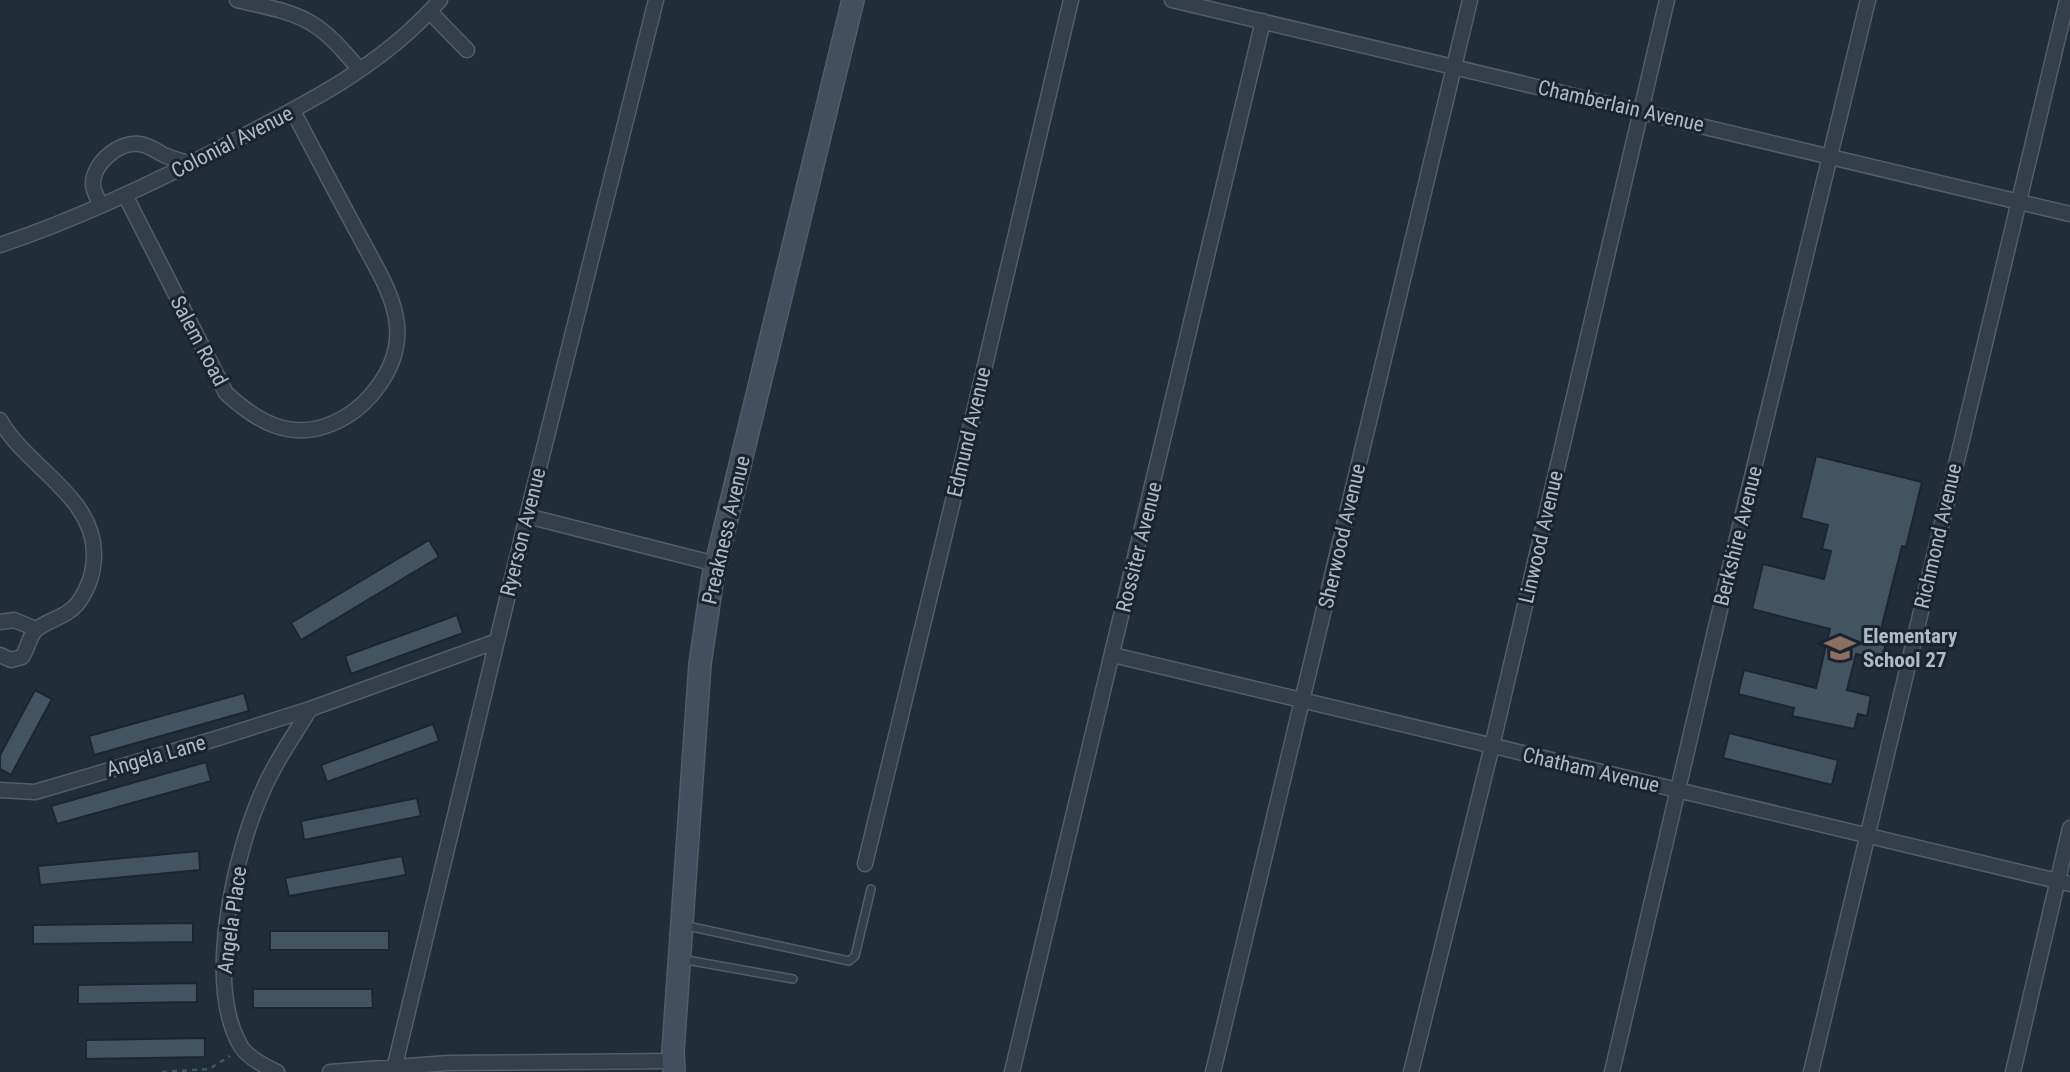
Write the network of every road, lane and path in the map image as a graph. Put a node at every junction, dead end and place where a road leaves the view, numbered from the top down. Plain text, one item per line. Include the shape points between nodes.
1 (237, 0) edge
2 (656, 0) edge
3 (853, 0) edge
4 (1071, 0) edge
5 (1172, 0) edge
6 (1470, 0) edge
7 (1667, 0) edge
8 (1868, 0) edge
9 (2067, 0) edge
10 (435, 6) edge
11 (1263, 21) junction
12 (467, 50) dead end
13 (1454, 66) junction
14 (359, 69) junction
15 (293, 111) junction
16 (1641, 111) junction
17 (1830, 156) junction
18 (191, 164) junction
19 (125, 195) junction
20 (2018, 202) junction
21 (101, 205) junction
22 (2070, 214) edge
23 (0, 245) edge
24 (0, 420) edge
25 (4, 436) edge
26 (527, 516) junction
27 (716, 564) junction
28 (0, 622) edge
29 (36, 629) junction
30 (497, 641) junction
31 (0, 655) edge
32 (1113, 655) junction
33 (1303, 701) junction
34 (310, 709) junction
35 (1492, 746) junction
36 (0, 790) edge
37 (1679, 790) junction
38 (2070, 828) edge
39 (1868, 835) junction
40 (864, 864) dead end
41 (2064, 882) edge
42 (871, 889) dead end
43 (682, 924) junction
44 (680, 959) junction
45 (793, 979) dead end
46 (240, 1046) junction
47 (394, 1065) junction
48 (674, 1067) edge
49 (162, 1072) edge
50 (277, 1072) edge
51 (330, 1072) edge
52 (1012, 1072) edge
53 (1213, 1072) edge
54 (1411, 1072) edge
55 (1612, 1072) edge
56 (1811, 1072) edge
57 (2013, 1072) edge

1 - 14 street via 312,23
2 - 26 street, Ryerson Avenue
3 - 27 main road, Preakness Avenue
4 - 40 street, Edmund Avenue
5 - 11 street, Chamberlain Avenue
6 - 13 street, Sherwood Avenue
7 - 16 street, Linwood Avenue
8 - 17 street, Berkshire Avenue
9 - 20 street, Richmond Avenue
10 - 12 street
10 - 14 street, Colonial Avenue via 405,37
11 - 13 street, Chamberlain Avenue
11 - 32 street, Rossiter Avenue
13 - 16 street, Chamberlain Avenue
13 - 33 street, Sherwood Avenue
14 - 15 street, Colonial Avenue
15 - 18 street, Colonial Avenue
15 - 19 street, Salem Road via 395,313 396,347 386,374 346,418 317,429 281,428 245,411 226,393
16 - 17 street, Chamberlain Avenue
16 - 35 street, Linwood Avenue
17 - 20 street, Chamberlain Avenue
17 - 37 street, Berkshire Avenue
18 - 19 street, Colonial Avenue
18 - 21 street via 136,143 120,148 107,156 94,177
19 - 21 street, Colonial Avenue
20 - 22 street, Chamberlain Avenue
20 - 39 street, Richmond Avenue
21 - 23 street, Colonial Avenue
24 - 25 street
25 - 29 street via 74,502 91,529 92,578 82,597 69,612
26 - 27 street
26 - 30 street, Ryerson Avenue
27 - 43 main road, Preakness Avenue via 700,664
28 - 29 street via 14,620
29 - 31 street via 22,657 11,660
30 - 34 street
30 - 47 street, Ryerson Avenue
32 - 33 street, Chatham Avenue
32 - 52 street, Rossiter Avenue
33 - 35 street, Chatham Avenue
33 - 53 street, Sherwood Avenue
34 - 36 street, Angela Lane via 35,792
34 - 46 street, Angela Place via 264,787 235,873 222,977
35 - 37 street, Chatham Avenue
35 - 54 street, Linwood Avenue
37 - 39 street, Chatham Avenue
37 - 55 street, Berkshire Avenue
38 - 41 street
39 - 41 street, Chatham Avenue
39 - 56 street, Richmond Avenue
41 - 57 street
42 - 43 lane via 855,956 849,961
43 - 44 main road, Preakness Avenue
44 - 45 lane
44 - 48 main road, Preakness Avenue
46 - 49 path via 209,1069
46 - 50 street
47 - 48 street
47 - 51 street

